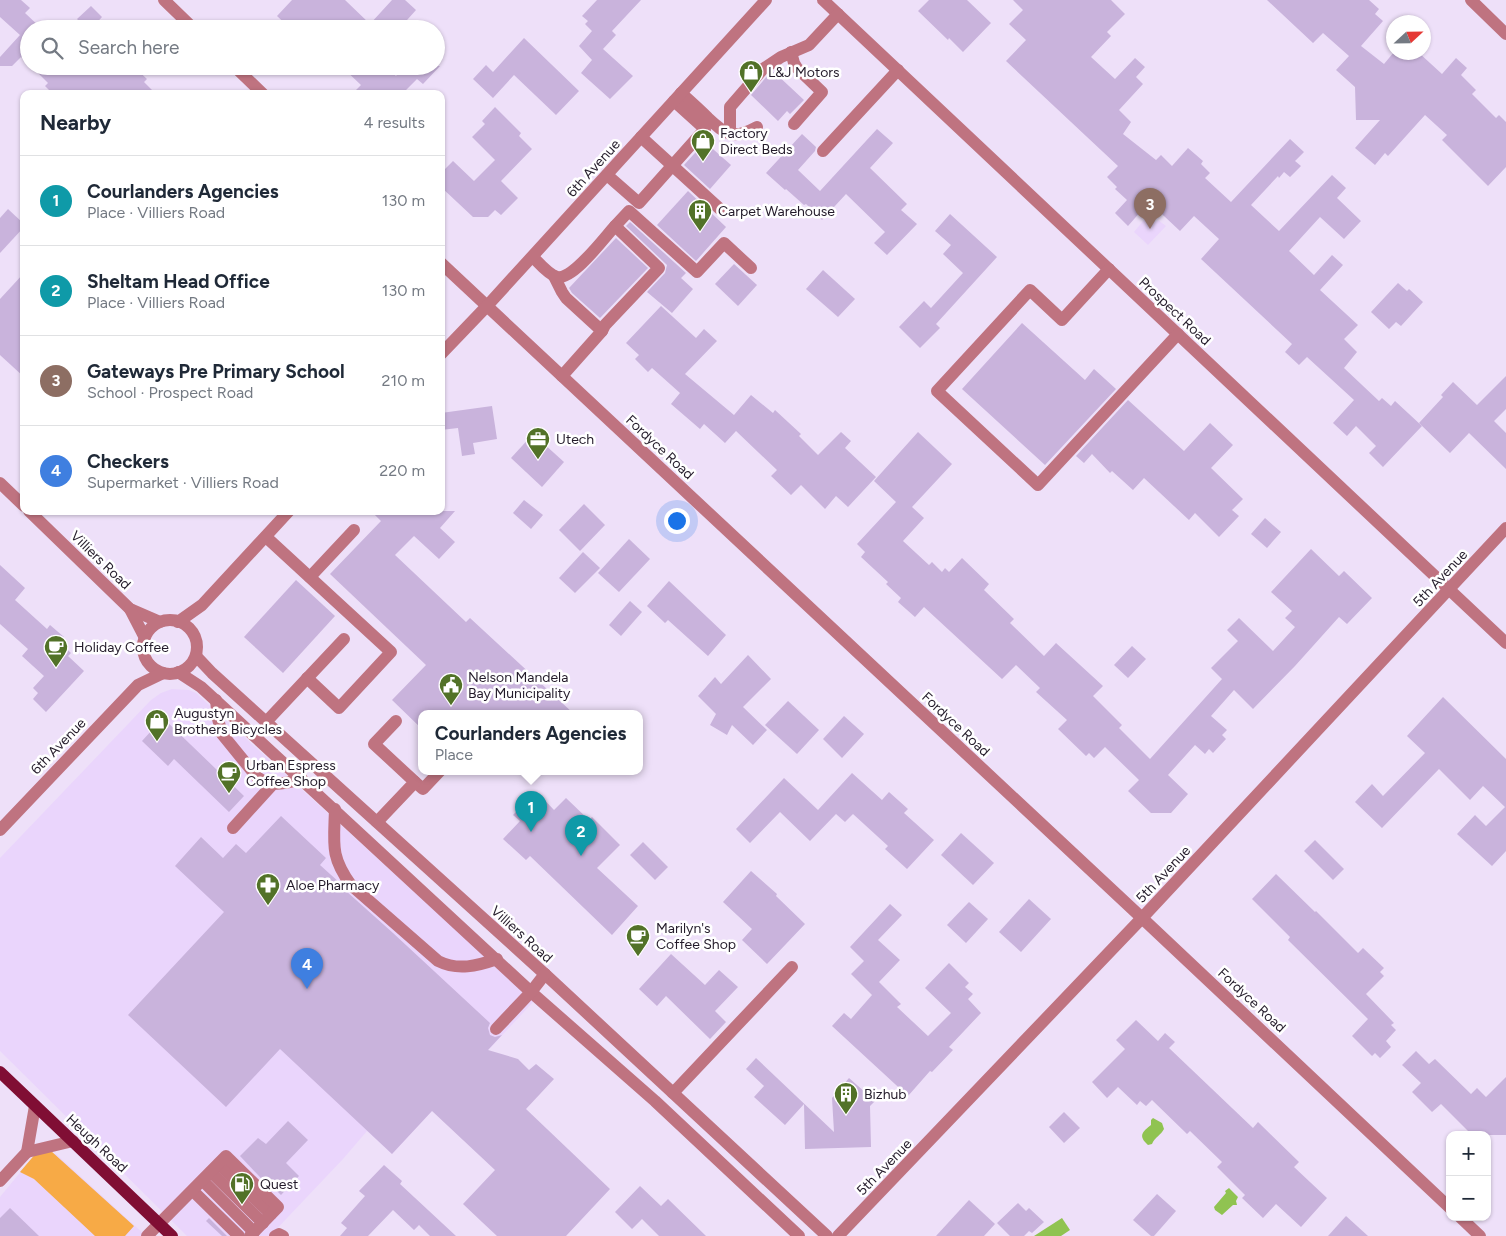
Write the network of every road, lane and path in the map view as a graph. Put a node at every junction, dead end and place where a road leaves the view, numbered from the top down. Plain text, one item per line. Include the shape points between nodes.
1 (164, 0) edge
2 (766, 0) edge
3 (823, 0) edge
4 (1471, 0) edge
5 (838, 14) junction
6 (185, 20) edge
7 (1506, 34) edge
8 (791, 52) junction
9 (898, 70) junction
10 (243, 75) edge
11 (259, 90) edge
12 (678, 96) junction
13 (794, 124) dead end
14 (757, 127) dead end
15 (730, 134) junction
16 (641, 137) junction
17 (823, 151) dead end
18 (672, 166) junction
19 (607, 175) junction
20 (720, 209) dead end
21 (615, 226) junction
22 (532, 257) junction
23 (445, 267) edge
24 (751, 268) dead end
25 (1110, 269) junction
26 (554, 276) junction
27 (487, 306) junction
28 (602, 330) junction
29 (1178, 334) junction
30 (445, 350) edge
31 (562, 376) junction
32 (0, 483) edge
33 (20, 502) edge
34 (33, 515) edge
35 (285, 515) edge
36 (1506, 528) edge
37 (354, 530) dead end
38 (266, 537) junction
39 (310, 577) junction
40 (1450, 590) junction
41 (202, 605) junction
42 (130, 609) junction
43 (160, 622) junction
44 (178, 622) junction
45 (194, 634) junction
46 (145, 638) junction
47 (344, 638) dead end
48 (1506, 643) edge
49 (196, 656) junction
50 (147, 661) junction
51 (178, 672) junction
52 (163, 673) junction
53 (307, 678) junction
54 (139, 685) junction
55 (216, 700) junction
56 (396, 721) dead end
57 (266, 722) junction
58 (436, 775) edge
59 (302, 779) junction
60 (414, 782) junction
61 (273, 784) junction
62 (335, 809) junction
63 (377, 822) junction
64 (233, 828) dead end
65 (0, 830) edge
66 (1142, 918) junction
67 (497, 959) junction
68 (792, 967) dead end
69 (545, 974) junction
70 (532, 992) junction
71 (496, 1029) dead end
72 (0, 1072) edge
73 (673, 1093) junction
74 (35, 1106) junction
75 (73, 1141) junction
76 (27, 1152) junction
77 (211, 1172) junction
78 (0, 1181) edge
79 (193, 1191) junction
80 (1446, 1204) edge
81 (1464, 1221) edge
82 (160, 1224) junction
83 (260, 1226) edge
84 (147, 1236) edge
85 (172, 1236) edge
86 (239, 1236) edge
87 (275, 1236) edge
88 (283, 1236) edge
89 (799, 1236) edge
90 (827, 1236) edge
91 (838, 1236) edge
92 (1480, 1236) edge

1 - 6 street
2 - 12 street, 6th Avenue
3 - 5 street, Prospect Road
4 - 7 street
5 - 8 street via 809,45
5 - 9 street, Prospect Road
8 - 13 street via 797,68 822,92
8 - 15 street via 763,69 730,107
9 - 17 street
9 - 25 street, Prospect Road
10 - 11 street
12 - 15 street
12 - 16 street, 6th Avenue
12 - 18 street via 705,129
14 - 15 street via 745,133
16 - 18 street
16 - 19 street, 6th Avenue
18 - 19 street via 639,203
18 - 20 street
19 - 22 street, 6th Avenue
21 - 24 street via 629,211 697,272 724,243
21 - 26 street via 571,273 564,277
21 - 28 street via 659,268
22 - 26 street
22 - 27 street, 6th Avenue
23 - 27 street, Fordyce Road
25 - 29 street, Prospect Road
25 - 29 street via 1062,320 1030,290 937,391 1038,485
26 - 28 street via 566,298
27 - 30 street, 6th Avenue
27 - 31 street, Fordyce Road
28 - 31 street
29 - 40 street, Prospect Road
31 - 66 street, Fordyce Road
32 - 33 street
34 - 42 street, Villiers Road
35 - 38 street
36 - 40 street, 5th Avenue
37 - 39 street
38 - 39 street
38 - 41 street
39 - 53 street via 391,652 340,708
40 - 48 street, Prospect Road
40 - 66 street, 5th Avenue
41 - 44 street
41 - 45 street
42 - 43 street, Villiers Road
42 - 46 street, Villiers Road
43 - 44 street
43 - 46 street via 148,631
44 - 45 street
45 - 49 street
46 - 50 street, 6th Avenue
47 - 53 street
49 - 51 street via 192,664
49 - 57 street, Villiers Road
50 - 52 street
50 - 54 street, 6th Avenue
51 - 52 street, 6th Avenue
51 - 55 street
52 - 54 street, 6th Avenue
53 - 57 street
54 - 65 street, 6th Avenue
55 - 59 street
55 - 61 street via 222,734 257,777
56 - 60 street via 374,744
57 - 63 street, Villiers Road
58 - 60 street via 423,789
59 - 61 street
59 - 62 street
60 - 63 street
61 - 64 street
62 - 67 street
62 - 67 street via 333,847 340,870 352,885 438,961 462,967
63 - 69 street, Villiers Road
66 - 80 street, Fordyce Road
66 - 91 street, 5th Avenue
67 - 70 street
68 - 73 street
69 - 70 street
69 - 73 street, Villiers Road
70 - 71 street
70 - 89 street
72 - 74 main road, Heugh Road
73 - 90 street, Villiers Road
74 - 75 main road, Heugh Road
74 - 76 street
75 - 76 street
75 - 82 main road, Heugh Road
76 - 78 street
77 - 79 street
77 - 83 street
77 - 83 street via 226,1156 278,1206
79 - 82 street
79 - 86 street
81 - 92 street
82 - 84 street
82 - 85 main road, Heugh Road
87 - 88 street

